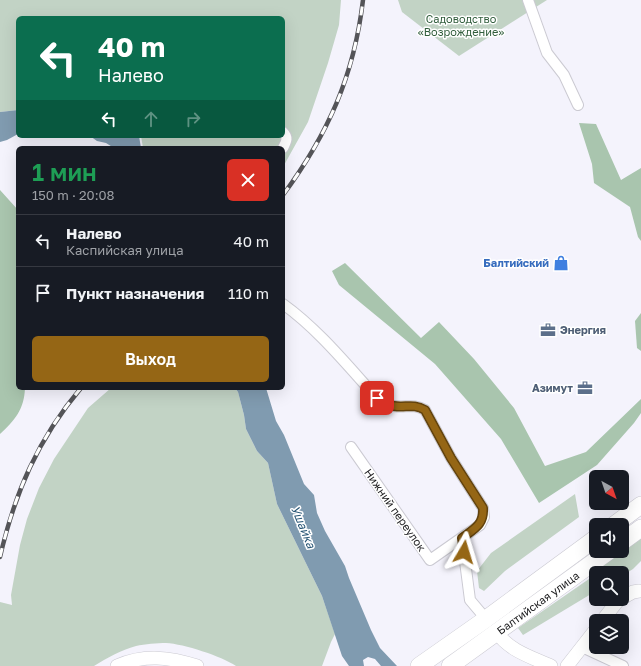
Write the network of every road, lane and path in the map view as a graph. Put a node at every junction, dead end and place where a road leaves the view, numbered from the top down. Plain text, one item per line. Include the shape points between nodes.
1 (528, 0) edge
2 (578, 105) dead end
3 (285, 134) edge
4 (284, 146) edge
5 (285, 305) edge
6 (351, 447) dead end
7 (641, 505) edge
8 (623, 518) edge
9 (641, 528) edge
10 (629, 537) edge
11 (462, 538) junction
12 (589, 543) edge
13 (599, 558) edge
14 (640, 591) edge
15 (629, 594) edge
16 (614, 606) edge
17 (608, 614) edge
18 (486, 619) junction
19 (497, 633) junction
20 (589, 638) edge
21 (582, 647) junction
22 (117, 666) edge
23 (197, 666) edge
24 (418, 666) edge
25 (450, 666) edge
26 (551, 666) edge
27 (567, 666) edge
28 (623, 666) edge

1 - 2 street via 547,53 564,75
3 - 4 street via 287,140
5 - 11 street via 301,317 326,342 377,398 396,407 410,406 425,410 451,458 483,508 484,517 480,525
6 - 11 street, Нижний переулок via 430,560
7 - 8 main road
9 - 10 main road
11 - 18 street via 470,600
12 - 18 main road, Балтийская улица
13 - 19 main road, Балтийская улица
14 - 15 street
16 - 17 street
18 - 24 main road, Балтийская улица
19 - 25 main road, Балтийская улица
19 - 26 street via 513,649
20 - 21 street
21 - 27 street
21 - 28 street
22 - 23 street via 134,660 164,658

